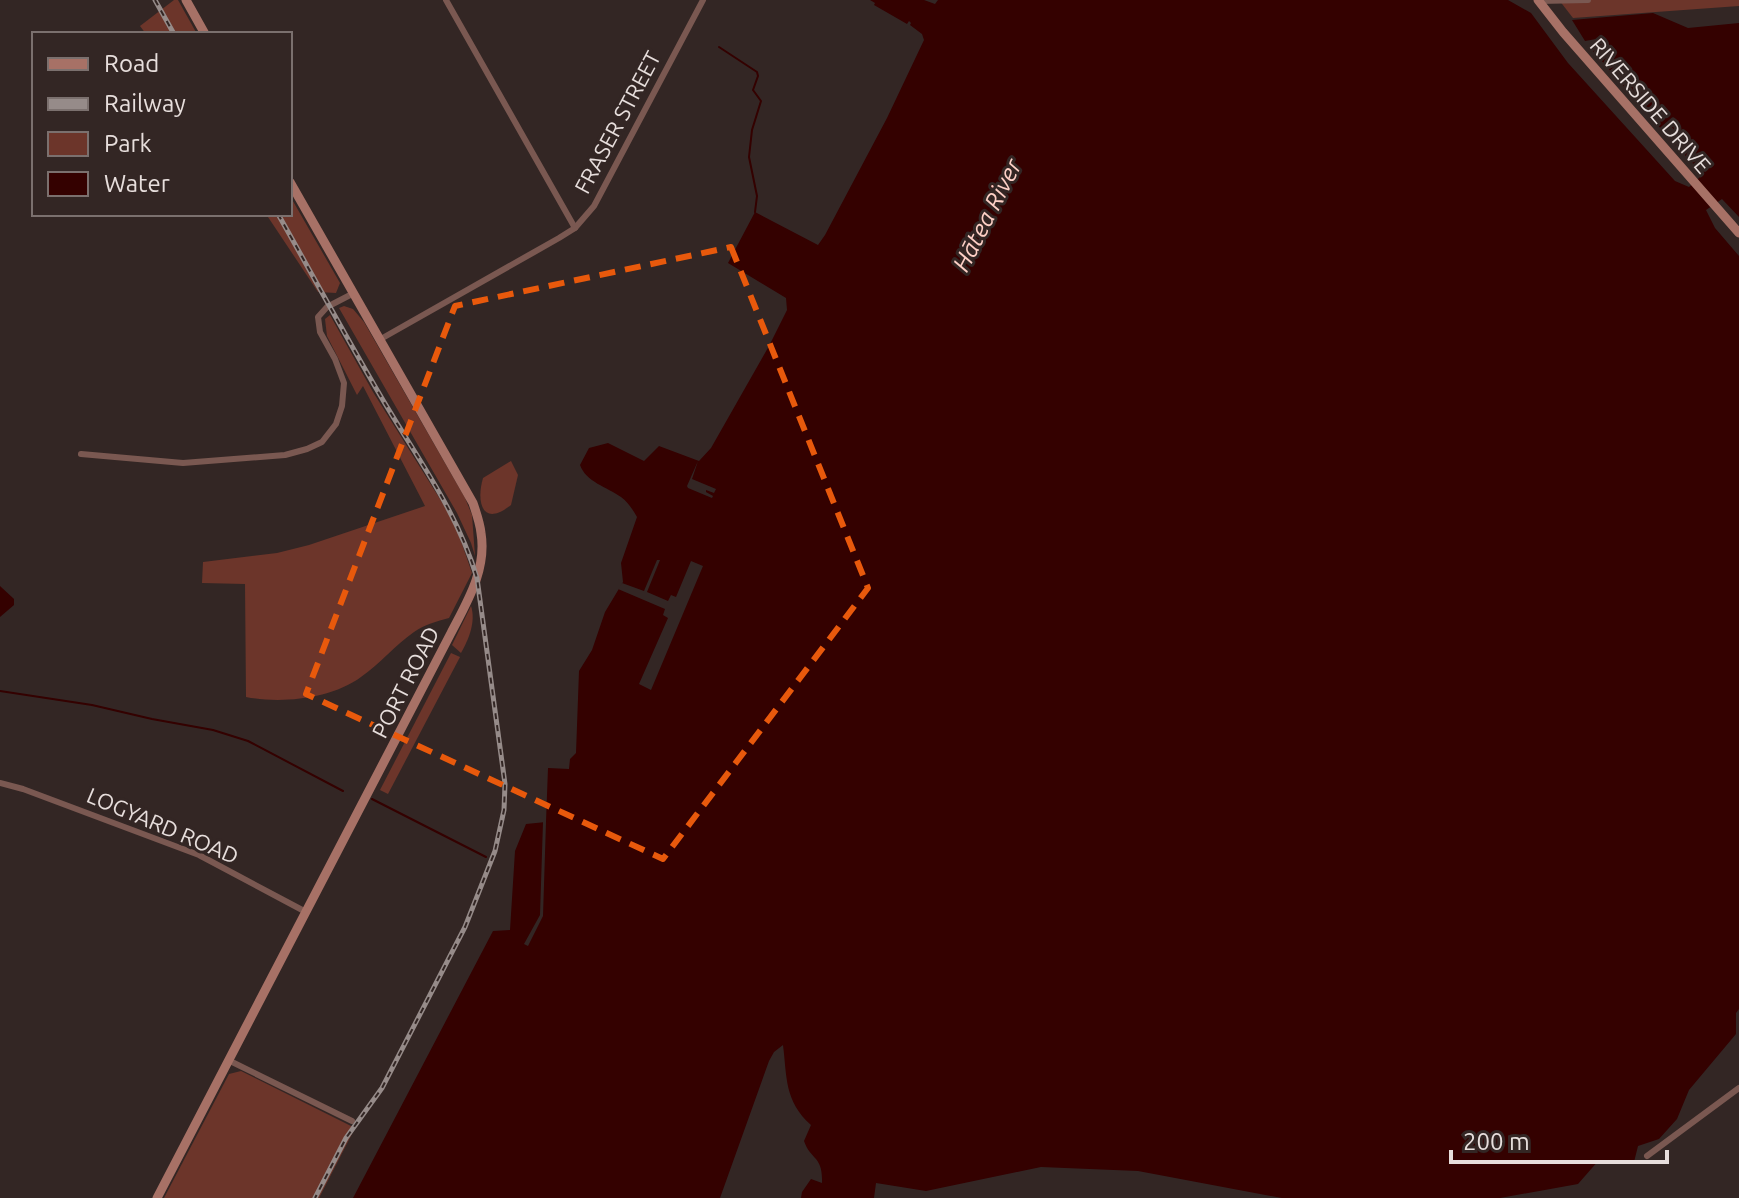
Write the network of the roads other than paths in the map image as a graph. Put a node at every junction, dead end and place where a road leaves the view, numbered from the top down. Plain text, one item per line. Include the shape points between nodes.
1 (186, 0) edge
2 (446, 0) edge
3 (703, 0) edge
4 (1588, 0) edge
5 (1538, 1) edge
6 (204, 32) edge
7 (292, 185) edge
8 (575, 228) junction
9 (1739, 233) edge
10 (354, 293) junction
11 (379, 340) junction
12 (81, 454) dead end
13 (0, 783) edge
14 (306, 912) junction
15 (228, 1060) junction
16 (1739, 1088) edge
17 (352, 1121) dead end
18 (1647, 1156) dead end
19 (157, 1198) edge

1 - 6 main road
2 - 8 street
3 - 8 street, FRASER STREET via 594,206
4 - 5 street
5 - 9 main road, RIVERSIDE DRIVE
7 - 10 main road, PORT ROAD
8 - 11 street, FRASER STREET
10 - 11 main road, PORT ROAD
10 - 12 street via 318,317 344,383 336,424 322,442 285,455 183,463
11 - 14 main road, PORT ROAD via 473,503 482,554 473,589
13 - 14 street, LOGYARD ROAD via 189,850
14 - 15 main road, PORT ROAD
15 - 17 street
15 - 19 main road, PORT ROAD
16 - 18 street

